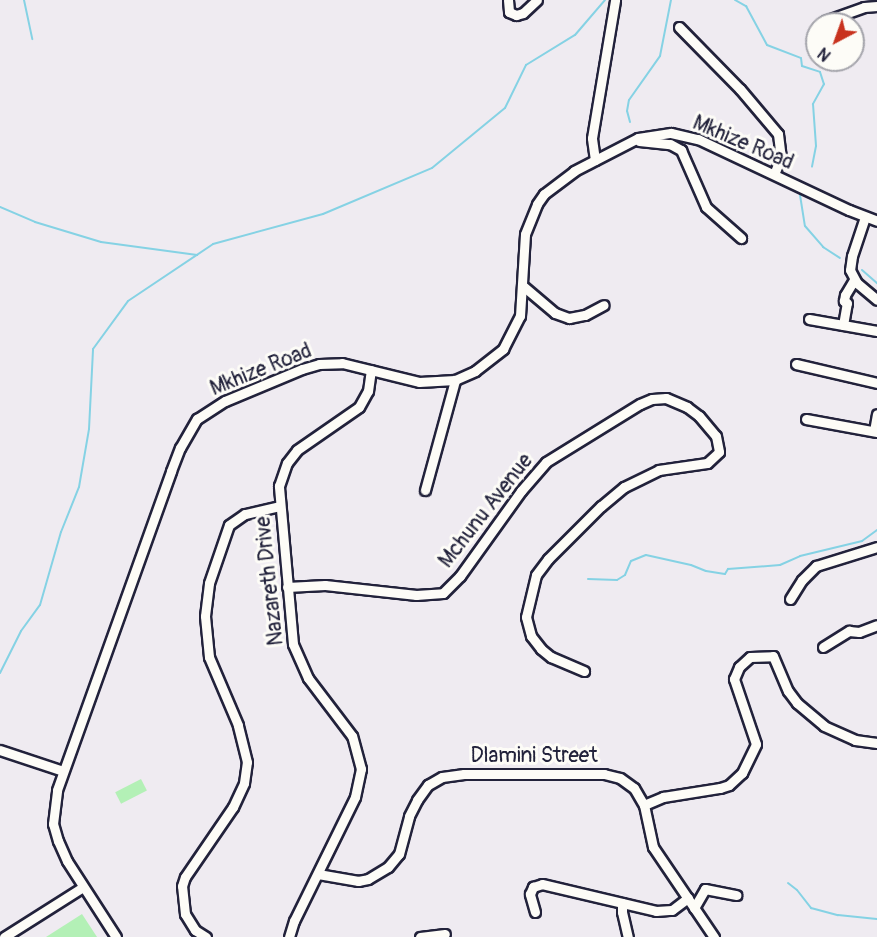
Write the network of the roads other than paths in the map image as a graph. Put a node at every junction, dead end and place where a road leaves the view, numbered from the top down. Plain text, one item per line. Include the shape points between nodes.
1 (508, 0) edge
2 (537, 0) edge
3 (615, 0) edge
4 (877, 6) edge
5 (850, 12) edge
6 (679, 27) dead end
7 (633, 141) junction
8 (595, 159) junction
9 (774, 174) junction
10 (866, 217) junction
11 (877, 221) edge
12 (741, 238) dead end
13 (854, 280) junction
14 (523, 286) junction
15 (877, 300) edge
16 (604, 305) dead end
17 (809, 319) dead end
18 (843, 325) junction
19 (877, 331) edge
20 (796, 364) dead end
21 (371, 370) junction
22 (455, 380) junction
23 (877, 382) edge
24 (877, 414) edge
25 (806, 419) dead end
26 (875, 432) edge
27 (425, 490) dead end
28 (279, 506) junction
29 (877, 547) edge
30 (287, 588) junction
31 (790, 599) dead end
32 (877, 625) edge
33 (823, 647) dead end
34 (584, 671) dead end
35 (877, 743) edge
36 (0, 750) edge
37 (63, 771) junction
38 (644, 806) junction
39 (318, 874) junction
40 (83, 887) junction
41 (736, 894) dead end
42 (688, 898) junction
43 (622, 903) junction
44 (694, 908) junction
45 (535, 912) dead end
46 (445, 934) dead end
47 (4, 937) edge
48 (116, 937) edge
49 (206, 937) edge
50 (289, 937) edge
51 (420, 937) edge
52 (628, 937) edge
53 (714, 937) edge

1 - 2 street via 509,12 516,15
3 - 8 street via 592,138
4 - 5 street
6 - 9 street via 704,47 778,134 781,148
7 - 8 street, Mkhize Road
7 - 9 street, Mkhize Road via 653,134 684,135
7 - 12 street via 670,144 681,150 706,207
8 - 14 street, Mkhize Road via 561,180 537,204 525,234
9 - 10 street, Mkhize Road
10 - 11 street, Mkhize Road
10 - 13 street via 850,264
13 - 15 street
13 - 18 street via 845,295
14 - 16 street via 555,313 569,318
14 - 22 street, Mkhize Road via 520,316 503,349 475,371
17 - 18 street
18 - 19 street
20 - 23 street
21 - 22 street, Mkhize Road via 419,382
21 - 28 street, Nazareth Drive via 368,391 359,407 304,443 287,463 279,486
21 - 37 street, Mkhize Road via 333,363 302,369 225,400 198,419 174,463
22 - 27 street
24 - 26 street
25 - 26 street
28 - 30 street, Nazareth Drive
28 - 49 street via 245,514 229,525 209,583 205,616 209,657 240,730 248,762 233,807 182,886 185,914 195,930
29 - 31 street via 816,566
30 - 34 street, Mchunu Avenue via 336,585 416,595 443,593 460,576 537,471 558,453 647,401 666,398 699,416 716,436 719,452 707,464 659,470 624,488 601,506 536,575 526,617 531,636 551,657
30 - 39 street, Nazareth Drive via 297,657 308,678 348,728 360,760 355,797
32 - 33 street via 859,632 849,631
35 - 38 street via 855,740 824,726 788,691 773,656 750,657 739,667 735,680 756,744 742,773 729,785 663,797
36 - 37 street
37 - 40 street, Mkhize Road via 53,824 67,861
38 - 39 street, Dlamini Street via 629,784 604,774 451,774 434,781 422,792 409,816 399,854 388,867 358,881
38 - 42 street, Dlamini Street via 653,846
39 - 50 street, Nazareth Drive
40 - 47 street
40 - 48 street, Mkhize Road
41 - 44 street via 705,889
42 - 43 street via 666,911
42 - 44 street, Dlamini Street
43 - 45 street via 542,884 533,887 530,894
43 - 52 street
44 - 53 street, Dlamini Street
46 - 51 street

